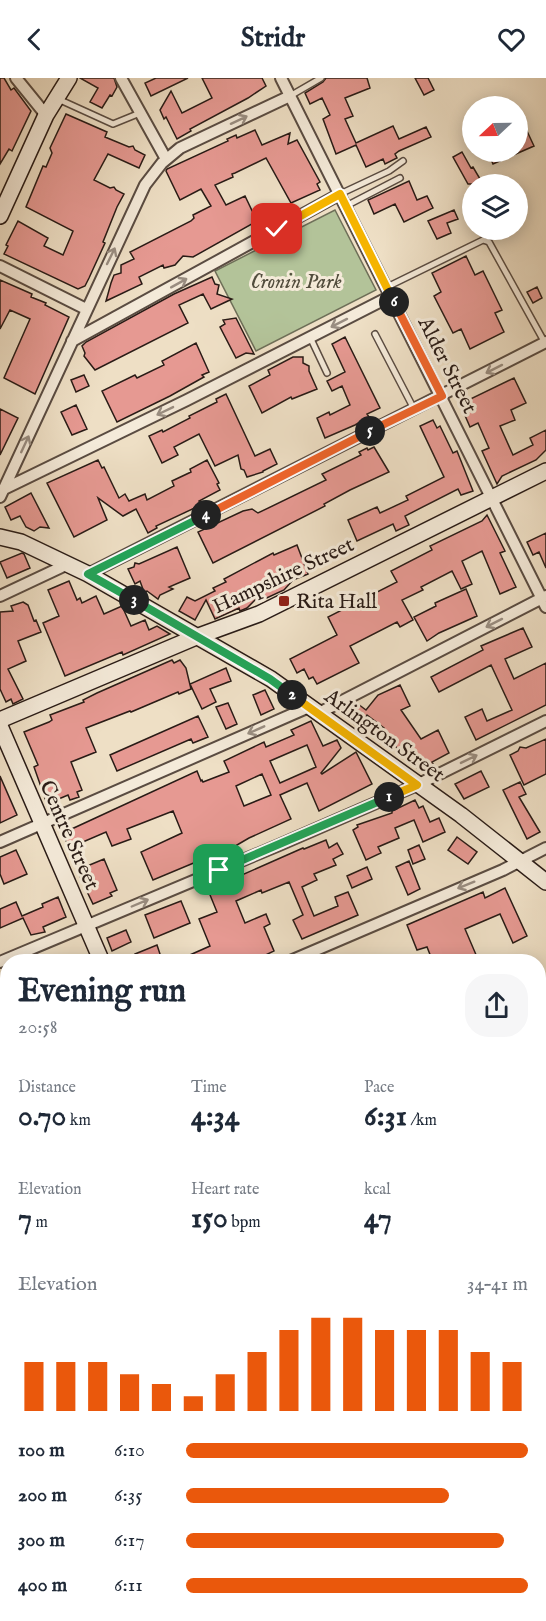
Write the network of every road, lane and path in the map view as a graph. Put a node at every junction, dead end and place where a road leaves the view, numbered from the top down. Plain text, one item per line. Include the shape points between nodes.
1 (16, 78) edge
2 (69, 78) edge
3 (122, 78) edge
4 (281, 78) edge
5 (321, 78) edge
6 (290, 96) junction
7 (57, 98) junction
8 (141, 113) junction
9 (46, 115) junction
10 (166, 159) junction
11 (403, 161) dead end
12 (400, 178) dead end
13 (340, 194) junction
14 (346, 206) junction
15 (0, 216) edge
16 (0, 266) edge
17 (389, 292) junction
18 (86, 309) junction
19 (375, 334) dead end
20 (310, 338) junction
21 (72, 341) junction
22 (546, 342) edge
23 (327, 373) dead end
24 (442, 396) junction
25 (414, 409) junction
26 (546, 471) edge
27 (2, 493) edge
28 (493, 498) junction
29 (0, 537) edge
30 (68, 564) junction
31 (88, 574) junction
32 (0, 596) edge
33 (545, 600) edge
34 (196, 636) junction
35 (314, 710) junction
36 (0, 720) edge
37 (546, 721) edge
38 (0, 726) edge
39 (417, 785) junction
40 (41, 824) junction
41 (0, 842) edge
42 (546, 848) edge
43 (519, 862) junction
44 (546, 882) edge
45 (87, 926) junction
46 (19, 954) edge
47 (99, 954) edge
48 (306, 954) edge

1 - 9 street
2 - 7 street
3 - 8 street
4 - 6 street, Alder Street
5 - 6 lane
10 -> 6 street via 180,148
6 - 13 street, Alder Street
7 - 8 lane via 113,124
7 - 9 street
8 - 10 street
9 - 15 street
18 -> 10 street via 145,185
11 - 13 lane
12 - 14 lane
13 - 14 street, Alder Street
21 -> 13 street
14 - 17 street, Alder Street
16 - 18 street
17 -> 20 street
17 - 22 lane via 483,240 489,242
17 - 24 street, Alder Street
18 - 21 street
19 - 25 lane
20 - 23 lane
20 -> 27 street
27 -> 21 street
22 -> 24 street
24 - 25 street
24 - 28 street, Alder Street
25 - 31 street
26 - 28 street, Hampshire Street
28 - 33 street, Alder Street
28 - 34 street, Hampshire Street via 259,614
29 - 30 street, Arlington Street via 21,542
30 - 31 street, Arlington Street
30 - 32 street
31 - 34 street, Arlington Street
33 -> 35 street
34 - 35 street, Arlington Street
34 - 36 street, Hampshire Street
35 - 39 street, Arlington Street
35 -> 40 street
39 -> 37 street
38 - 40 street, Centre Street
39 - 43 street, Arlington Street
45 -> 39 street
40 - 41 street
40 - 45 street, Centre Street
42 - 43 street
43 - 44 street, Arlington Street
43 -> 48 street
45 - 46 street
45 - 47 street, Centre Street

